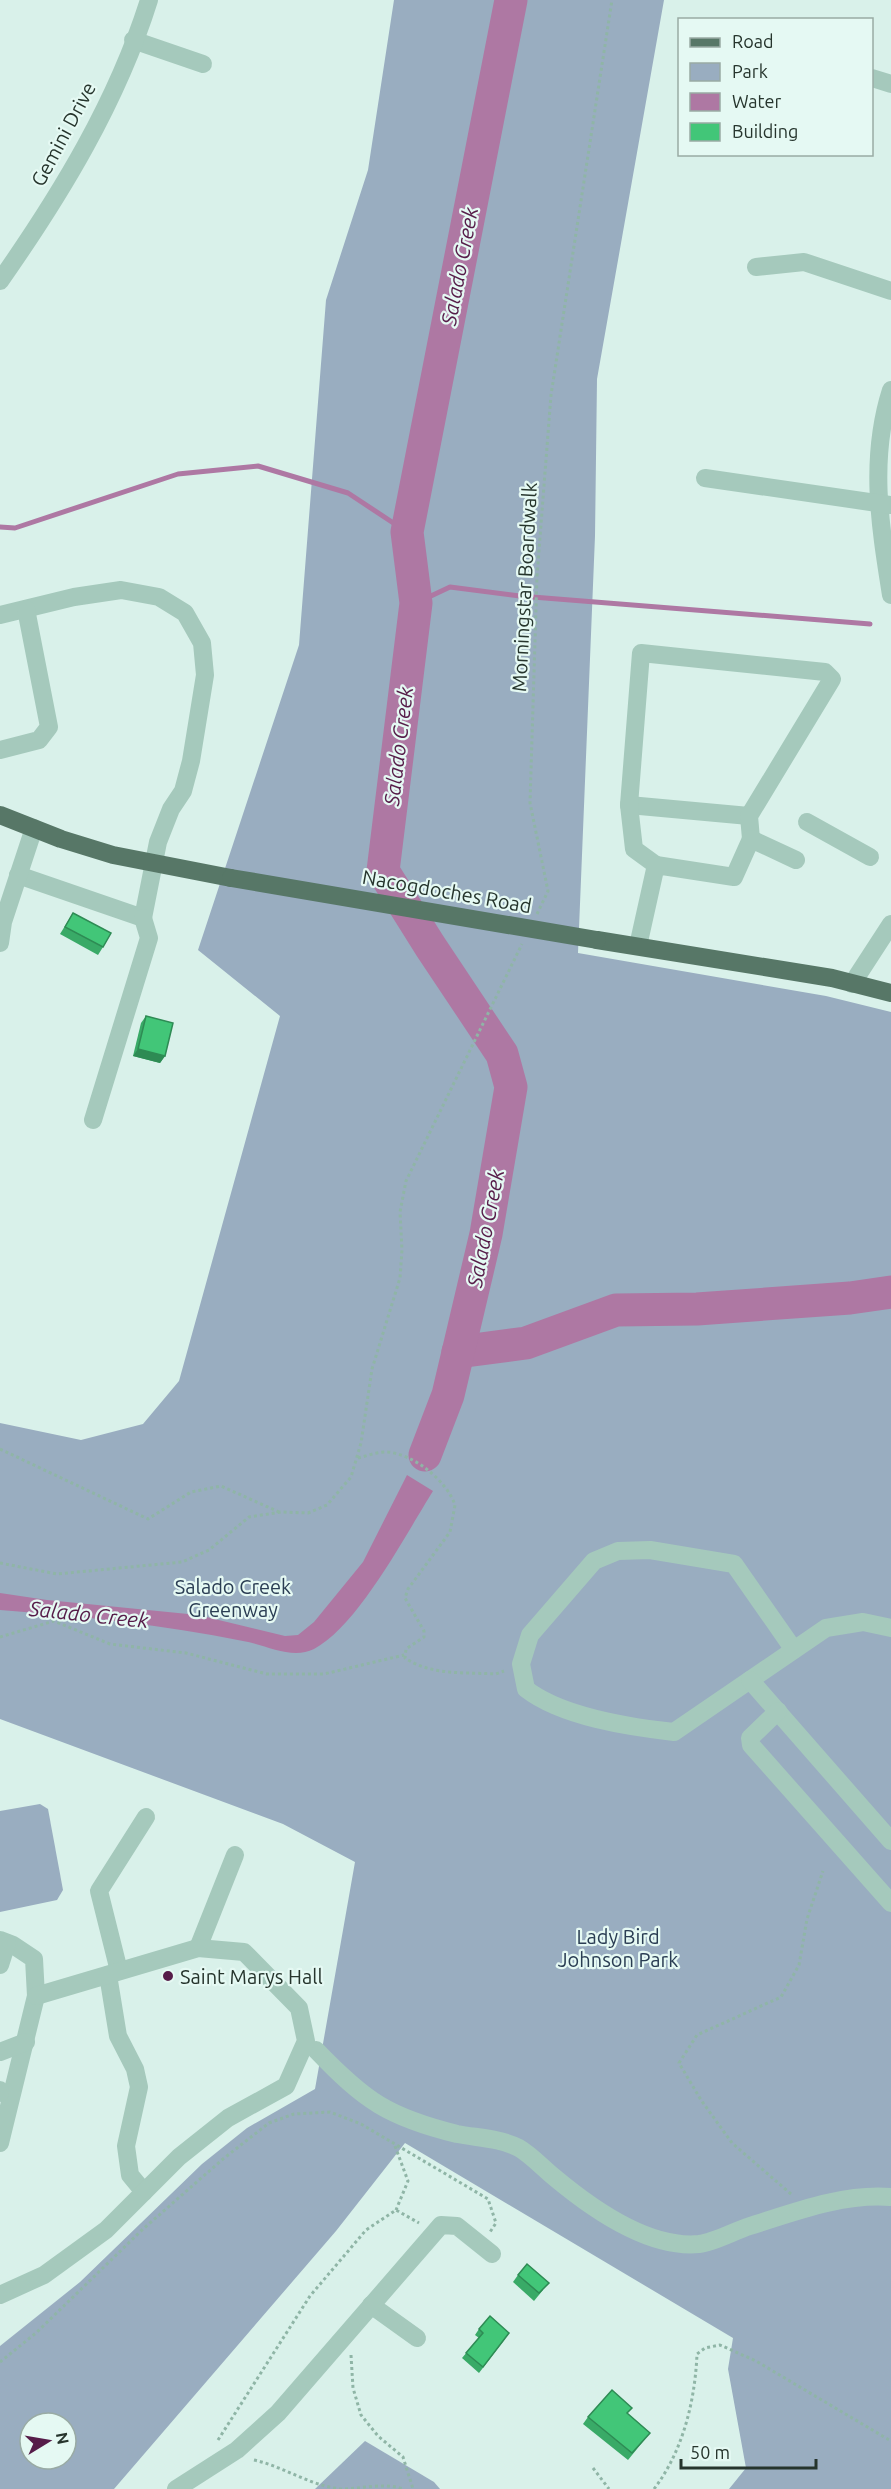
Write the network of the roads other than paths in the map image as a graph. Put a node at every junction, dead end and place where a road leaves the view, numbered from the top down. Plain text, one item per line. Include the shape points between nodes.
1 (149, 0) edge
2 (134, 40) junction
3 (203, 64) dead end
4 (873, 78) edge
5 (891, 84) edge
6 (756, 267) dead end
7 (0, 281) edge
8 (891, 291) edge
9 (891, 390) edge
10 (705, 478) dead end
11 (884, 504) edge
12 (891, 595) edge
13 (27, 609) junction
14 (0, 615) edge
15 (0, 750) edge
16 (629, 805) junction
17 (0, 815) edge
18 (749, 816) junction
19 (807, 822) dead end
20 (34, 828) junction
21 (751, 839) junction
22 (870, 857) dead end
23 (796, 860) dead end
24 (155, 864) junction
25 (656, 865) junction
26 (18, 875) junction
27 (6, 894) edge
28 (143, 918) junction
29 (891, 924) edge
30 (0, 943) edge
31 (638, 946) junction
32 (852, 984) junction
33 (891, 993) edge
34 (93, 1120) dead end
35 (891, 1628) edge
36 (794, 1650) junction
37 (750, 1680) junction
38 (778, 1711) junction
39 (146, 1817) dead end
40 (891, 1841) edge
41 (235, 1855) dead end
42 (891, 1903) edge
43 (4, 1942) edge
44 (198, 1948) junction
45 (0, 1965) edge
46 (114, 1973) junction
47 (36, 1996) junction
48 (26, 2042) junction
49 (316, 2050) dead end
50 (0, 2052) edge
51 (0, 2143) edge
52 (144, 2192) junction
53 (891, 2197) edge
54 (486, 2249) road end
55 (0, 2295) edge
56 (371, 2305) junction
57 (417, 2338) dead end
58 (176, 2489) edge

1 - 2 street, Gemini Drive
2 - 3 street
2 - 7 street, Gemini Drive via 89,141
4 - 5 street
6 - 8 street via 804,262
9 - 11 street via 879,441
10 - 11 street
11 - 12 street
13 - 14 street
13 - 15 street via 49,727 39,740
13 - 24 street via 121,590 159,597 185,613 202,643 205,675 191,761 183,791 158,842
16 - 18 street
16 - 18 street via 641,653 825,672 832,679
16 - 25 street via 634,849
17 - 20 main road, Nacogdoches Road
18 - 21 street
19 - 22 street
20 - 24 main road, Nacogdoches Road via 113,855
20 - 26 street
21 - 23 street
21 - 25 street via 734,877
24 - 28 street
24 - 31 main road, Nacogdoches Road, bridge
25 - 31 street
26 - 27 street
26 - 28 street
27 - 30 street
28 - 34 street via 150,938
29 - 32 street
31 - 32 main road, Nacogdoches Road
32 - 33 main road, Nacogdoches Road
35 - 36 street via 863,1622 826,1628
36 - 37 street
36 - 37 street via 734,1564 650,1550 618,1551 594,1561 530,1635 521,1664 526,1689 539,1700 621,1726 674,1732
37 - 38 street
38 - 40 street
38 - 42 street via 750,1738 751,1745
39 - 46 street via 99,1891
41 - 44 street
43 - 45 street
43 - 47 street via 34,1959
44 - 46 street
44 - 52 street via 244,1952 299,2008 306,2041 286,2085 228,2118 179,2157
46 - 47 street
46 - 52 street via 118,2036 135,2069 139,2087 126,2146 130,2175
47 - 48 street
48 - 50 street
48 - 51 street
49 - 53 street via 349,2085 381,2109 520,2149 610,2219 673,2244 700,2244 866,2195
52 - 55 street via 106,2230 44,2275
54 - 56 street via 457,2226 441,2225
56 - 57 street
56 - 58 street via 278,2413 223,2449

